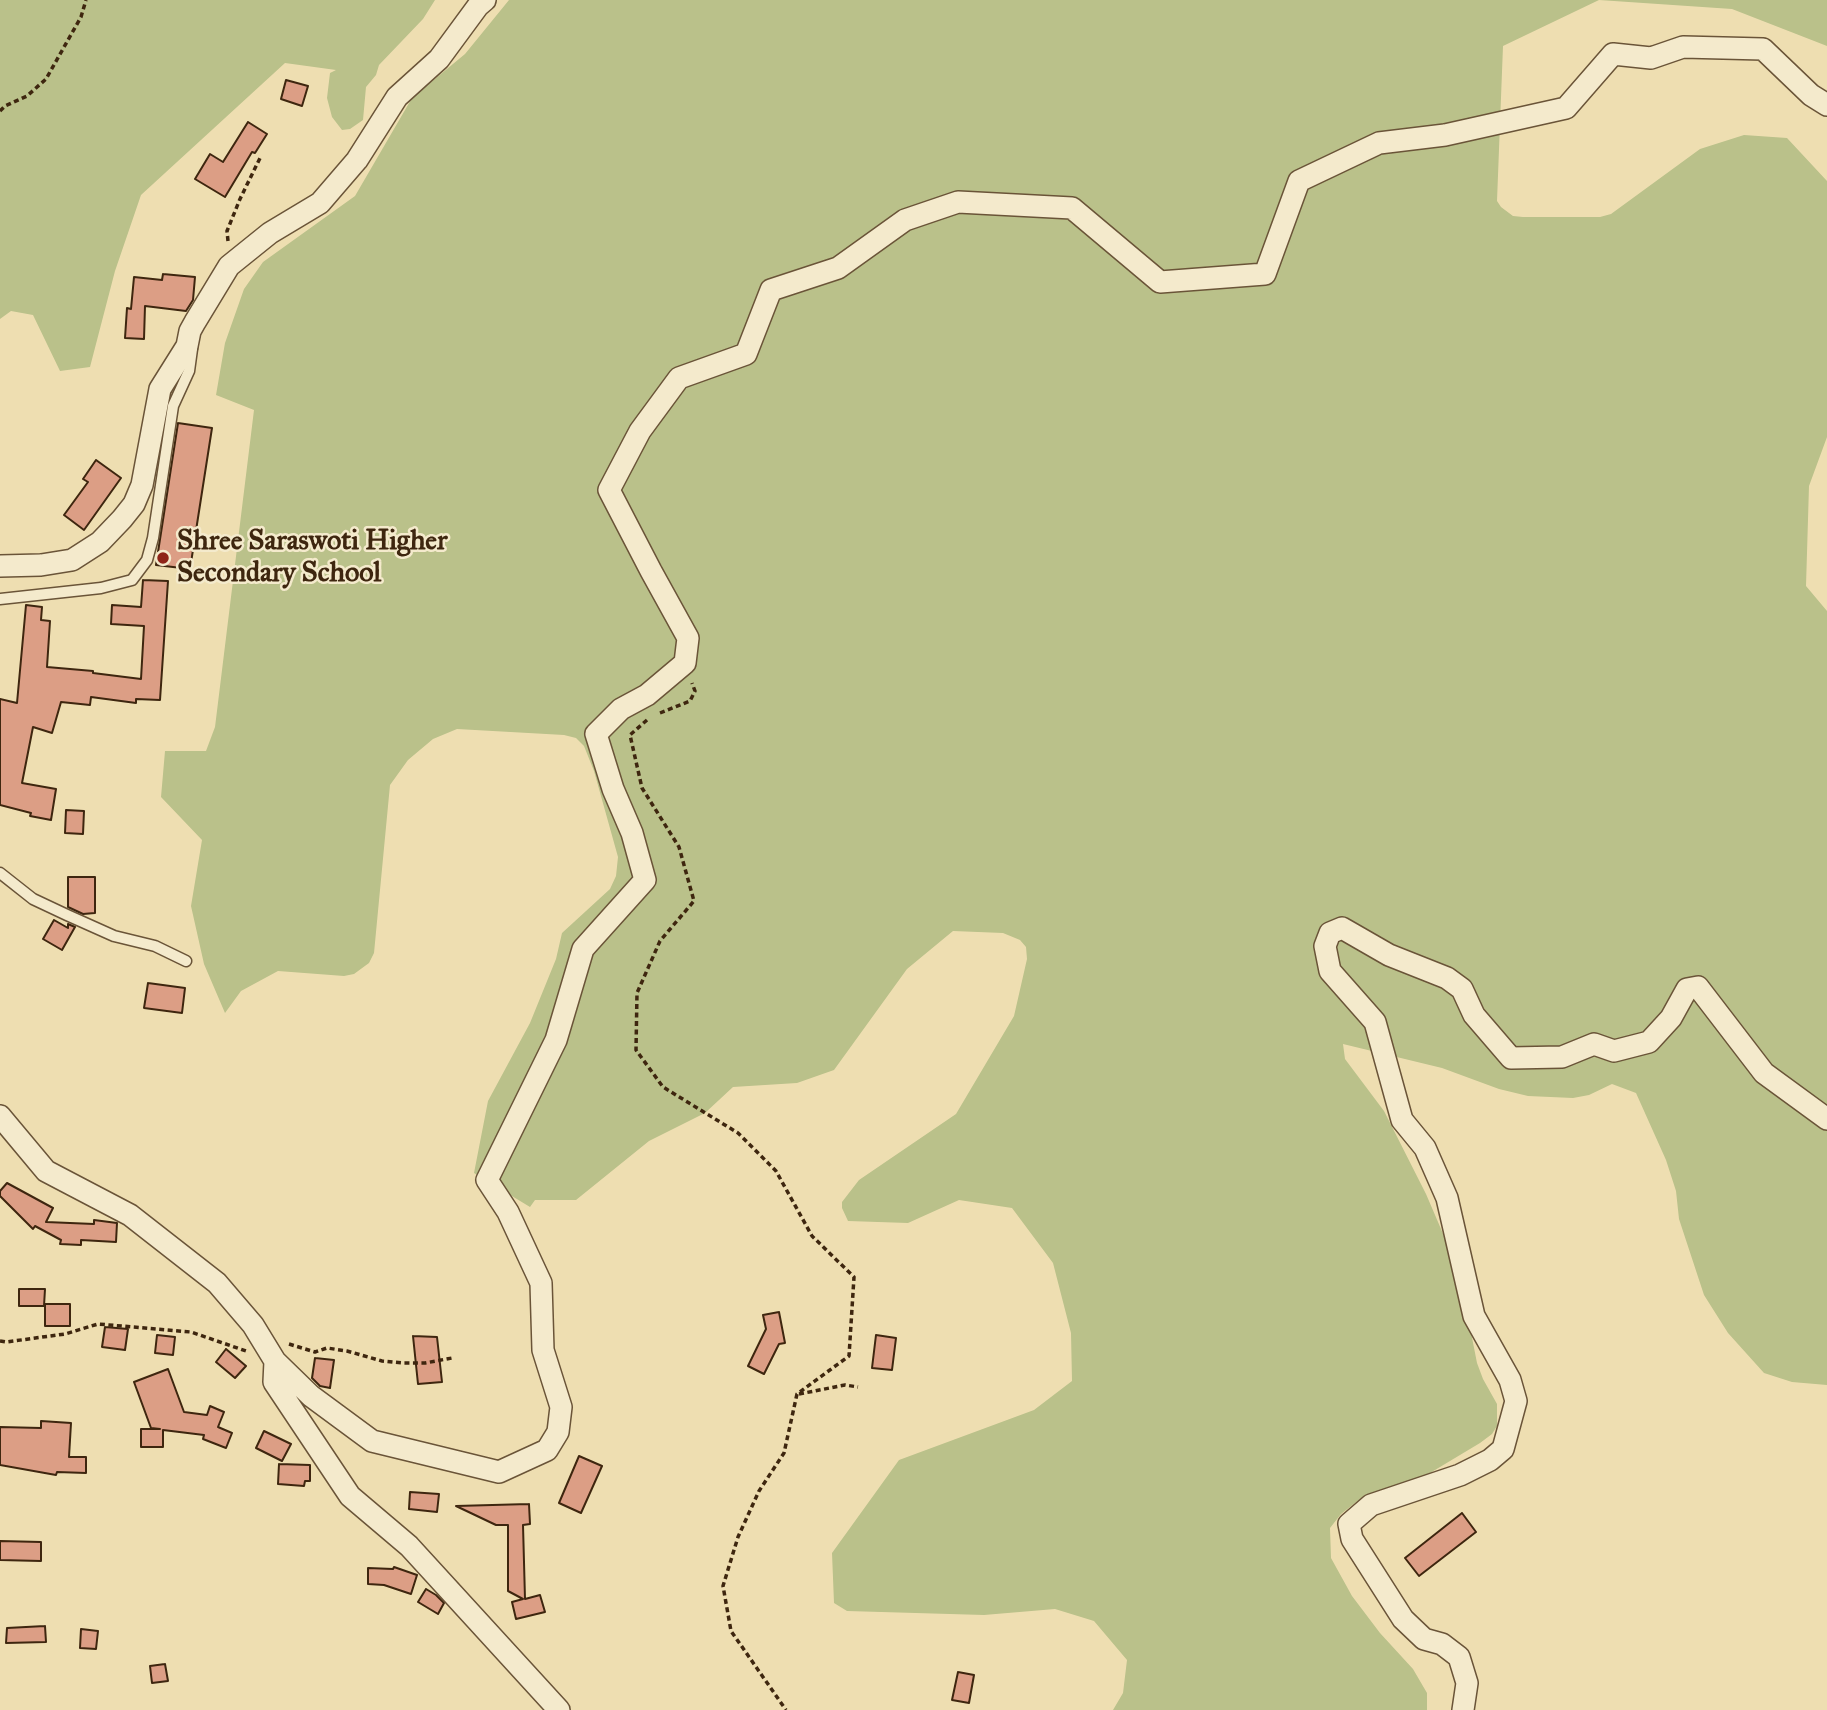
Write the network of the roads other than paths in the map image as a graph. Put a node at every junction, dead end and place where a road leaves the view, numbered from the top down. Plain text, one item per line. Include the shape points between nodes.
1 (485, 0) edge
2 (1827, 105) edge
3 (195, 322) junction
4 (0, 566) edge
5 (0, 599) edge
6 (0, 873) edge
7 (186, 961) dead end
8 (0, 1116) edge
9 (1827, 1119) edge
10 (279, 1352) junction
11 (559, 1710) edge
12 (1463, 1710) edge

1 - 3 street via 439,59 397,97 357,160 320,203 270,233 229,266
2 - 10 street via 1763,49 1683,47 1651,58 1613,54 1566,108 1446,135 1379,143 1299,181 1265,274 1160,282 1073,208 958,202 905,220 838,268 771,290 746,354 678,378 640,431 609,490 688,638 685,663 647,695 621,709 596,734 645,880 583,949 556,1040 487,1180 508,1212 541,1283 543,1350 561,1407 558,1432 547,1450 499,1472 372,1441 311,1396
3 - 4 street via 187,346 160,389 142,485 134,504 100,542 72,560
3 - 5 lane via 189,371 173,406 147,560 132,580 101,588
6 - 7 lane via 33,899 114,936 155,946
8 - 10 street via 46,1171 130,1215 217,1283
9 - 12 street via 1764,1073 1698,987 1687,989 1671,1018 1649,1042 1614,1051 1594,1044 1562,1057 1511,1058 1474,1015 1462,989 1447,978 1390,956 1342,928 1330,933 1325,946 1330,971 1374,1022 1402,1120 1425,1148 1447,1198 1474,1316 1510,1380 1516,1401 1503,1449 1490,1460 1371,1505 1349,1524 1352,1538 1403,1619 1424,1639 1442,1644 1458,1657 1467,1683
10 - 11 street via 274,1382 350,1496 409,1546

